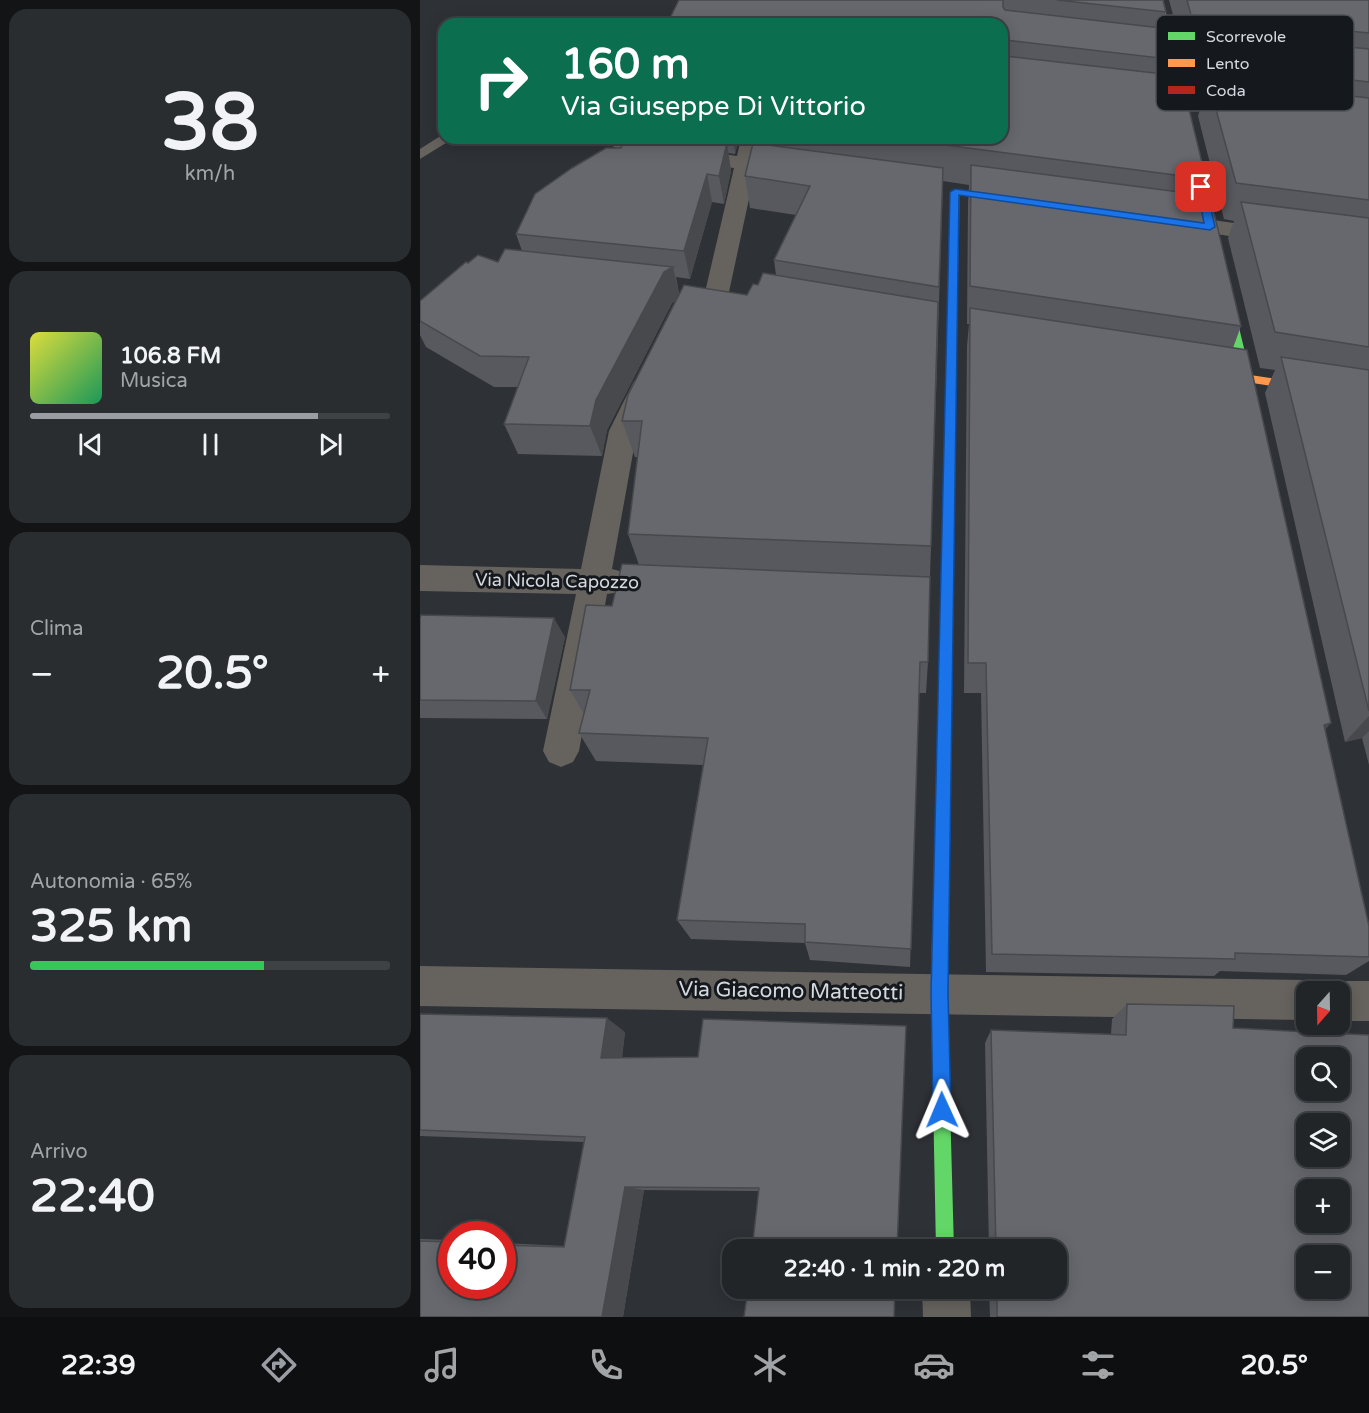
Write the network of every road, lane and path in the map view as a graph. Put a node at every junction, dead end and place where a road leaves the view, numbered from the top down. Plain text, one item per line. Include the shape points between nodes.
1 (1160, 0) edge
2 (1163, 15) edge
3 (1150, 55) edge
4 (1156, 56) edge
5 (1185, 111) edge
6 (438, 144) edge
7 (618, 144) edge
8 (750, 144) edge
9 (637, 149) joint
10 (420, 155) edge
11 (745, 163) junction
12 (815, 173) edge
13 (931, 189) edge
14 (955, 192) junction
15 (978, 195) edge
16 (1152, 219) edge
17 (1210, 227) junction
18 (1301, 239) edge
19 (1215, 250) edge
20 (1224, 285) edge
21 (1199, 371) edge
22 (1246, 378) junction
23 (1369, 397) edge
24 (1251, 401) edge
25 (420, 578) edge
26 (595, 581) junction
27 (642, 583) edge
28 (561, 752) dead end
29 (420, 986) edge
30 (939, 993) junction
31 (1296, 1000) edge
32 (1350, 1001) edge
33 (1369, 1001) edge
34 (945, 1239) edge
35 (946, 1299) edge
36 (946, 1317) edge

1 - 2 street
3 - 4 street
5 - 17 street
6 - 10 lane
7 - 9 lane
8 - 11 street
9 - 11 street
11 - 12 street
11 - 26 street via 713,292 683,310 624,431
13 - 14 street
14 - 15 street
14 - 30 street via 952,332 935,594
16 - 17 street
17 - 18 street
17 - 19 street
20 - 22 street
21 - 22 street
22 - 23 street
22 - 24 street
25 - 26 street, Via Nicola Capozzo
26 - 27 street, Via Nicola Capozzo
26 - 28 street
29 - 30 street, Via Giacomo Matteotti
30 - 31 street, Via Giacomo Matteotti
30 - 34 street
32 - 33 street
35 - 36 street

